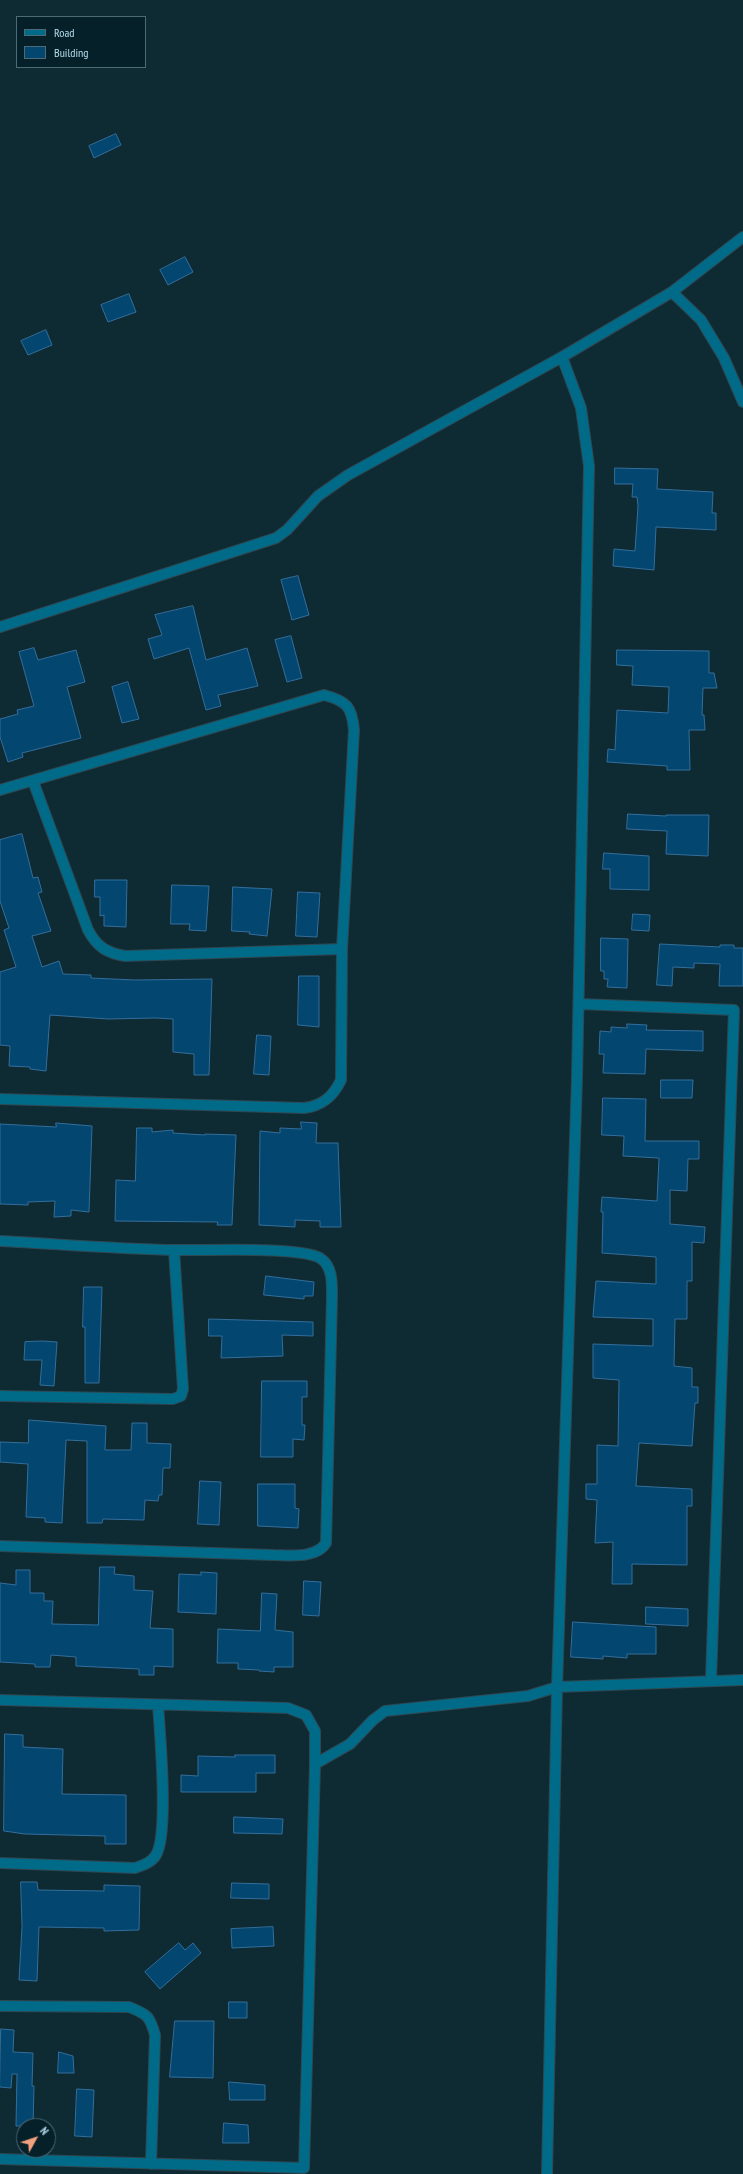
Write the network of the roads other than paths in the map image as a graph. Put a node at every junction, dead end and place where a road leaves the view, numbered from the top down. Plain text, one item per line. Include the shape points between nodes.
1 (743, 237) edge
2 (672, 292) junction
3 (562, 356) junction
4 (743, 402) edge
5 (0, 627) edge
6 (33, 781) junction
7 (0, 790) edge
8 (342, 949) junction
9 (579, 1004) junction
10 (738, 1010) edge
11 (0, 1099) edge
12 (0, 1241) edge
13 (174, 1250) junction
14 (0, 1396) edge
15 (0, 1546) edge
16 (711, 1680) junction
17 (743, 1680) edge
18 (557, 1687) junction
19 (0, 1700) edge
20 (158, 1705) junction
21 (315, 1764) junction
22 (0, 1863) edge
23 (0, 2006) edge
24 (0, 2159) edge
25 (151, 2164) junction
26 (304, 2171) edge
27 (547, 2174) edge

1 - 2 street
2 - 3 street
2 - 4 street via 701,320 724,358
3 - 5 street via 348,475 318,496 287,530 276,538
3 - 9 street via 581,408 589,466
6 - 7 street
6 - 8 street via 88,930 100,947 111,954 125,956
6 - 8 street via 324,695 337,698 346,704 352,714 354,730
8 - 11 street via 341,1080 335,1091 316,1107
9 - 10 street
9 - 18 street
10 - 16 street
12 - 13 street
13 - 14 street via 183,1389 181,1396 173,1399
13 - 15 street via 291,1252 320,1258 328,1267 332,1281 332,1297 326,1543 321,1550 313,1554 273,1555
16 - 17 street
16 - 18 street
18 - 21 street via 528,1696 385,1711 350,1744
18 - 27 street
19 - 20 street
20 - 21 street via 288,1708 306,1715 315,1731
20 - 22 street via 162,1778 161,1828 156,1855 148,1863 135,1868
21 - 26 street
23 - 25 street via 129,2007 143,2012 151,2020 155,2035
24 - 25 street
25 - 26 street

